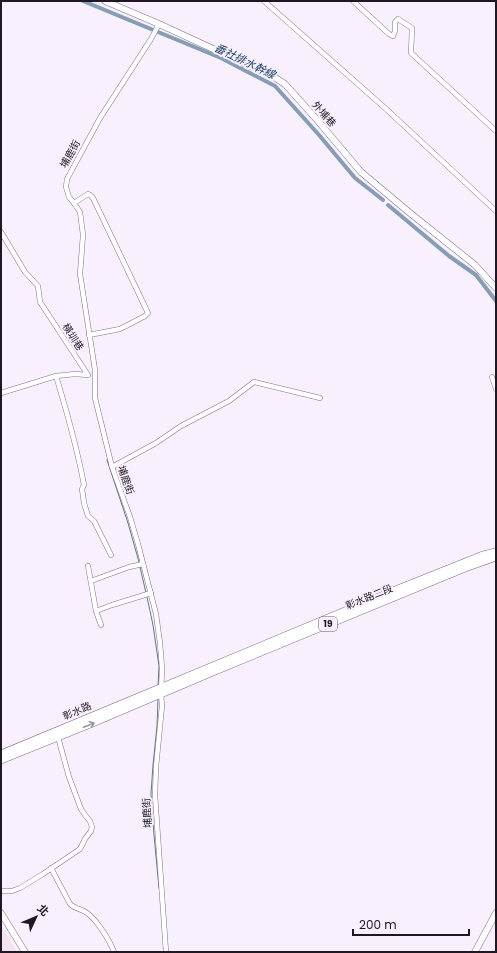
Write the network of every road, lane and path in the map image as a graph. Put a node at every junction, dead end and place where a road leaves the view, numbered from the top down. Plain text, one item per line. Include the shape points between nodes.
1 (105, 1) edge
2 (264, 1) edge
3 (353, 1) edge
4 (159, 24) junction
5 (496, 131) edge
6 (74, 203) junction
7 (496, 211) edge
8 (1, 232) edge
9 (496, 288) edge
10 (89, 335) junction
11 (56, 376) junction
12 (492, 377) dead end
13 (496, 389) edge
14 (1, 393) edge
15 (320, 398) dead end
16 (112, 467) junction
17 (496, 552) edge
18 (111, 555) dead end
19 (496, 557) edge
20 (143, 564) junction
21 (88, 566) dead end
22 (91, 581) junction
23 (150, 594) junction
24 (395, 594) junction
25 (96, 611) junction
26 (101, 625) dead end
27 (161, 690) junction
28 (58, 737) junction
29 (1, 754) edge
30 (1, 760) edge
31 (51, 868) junction
32 (1, 891) edge
33 (1, 913) edge
34 (496, 913) edge
35 (24, 952) edge
36 (114, 952) edge
37 (166, 952) edge
38 (475, 952) edge

1 - 4 street, 外埔巷
2 - 7 street
3 - 5 street via 393,36 395,22 398,19 412,28 411,53
4 - 6 street, 埔鹿街 via 100,118 66,180 69,197
4 - 9 street, 外埔巷 via 284,84 361,172 475,265
6 - 10 street, 埔鹿街 via 80,212 83,234 80,274
6 - 10 street via 88,194 93,198 148,313 120,329
8 - 11 street, 橫圳巷 via 25,272 38,286 40,302 88,375
10 - 16 street, 埔鹿街 via 95,370 95,398
11 - 14 street, 橫圳巷
11 - 18 street via 79,460 84,485 84,503 88,516 94,521
12 - 13 street
15 - 16 street via 254,382 229,401
16 - 20 street, 埔鹿街
17 - 24 main road, 彰水路二段 / 19 via 470,560
19 - 24 main road, 彰水路二段 / 19
20 - 22 street
20 - 23 street, 埔鹿街
21 - 22 street
22 - 25 street
23 - 25 street
23 - 27 street, 埔鹿街 via 160,643
24 - 27 main road, 彰水路二段 / 19
25 - 26 street
28 -> 27 main road, 彰水路 / 19
27 - 29 main road, 彰水路 / 19
27 - 37 street, 埔鹿街 via 155,795
28 - 30 main road, 彰水路 / 19
28 - 31 street via 68,777 81,809 92,827 80,849
31 - 32 street via 20,888
31 - 36 street via 70,904 93,918 112,944
33 - 35 street
34 - 38 street

